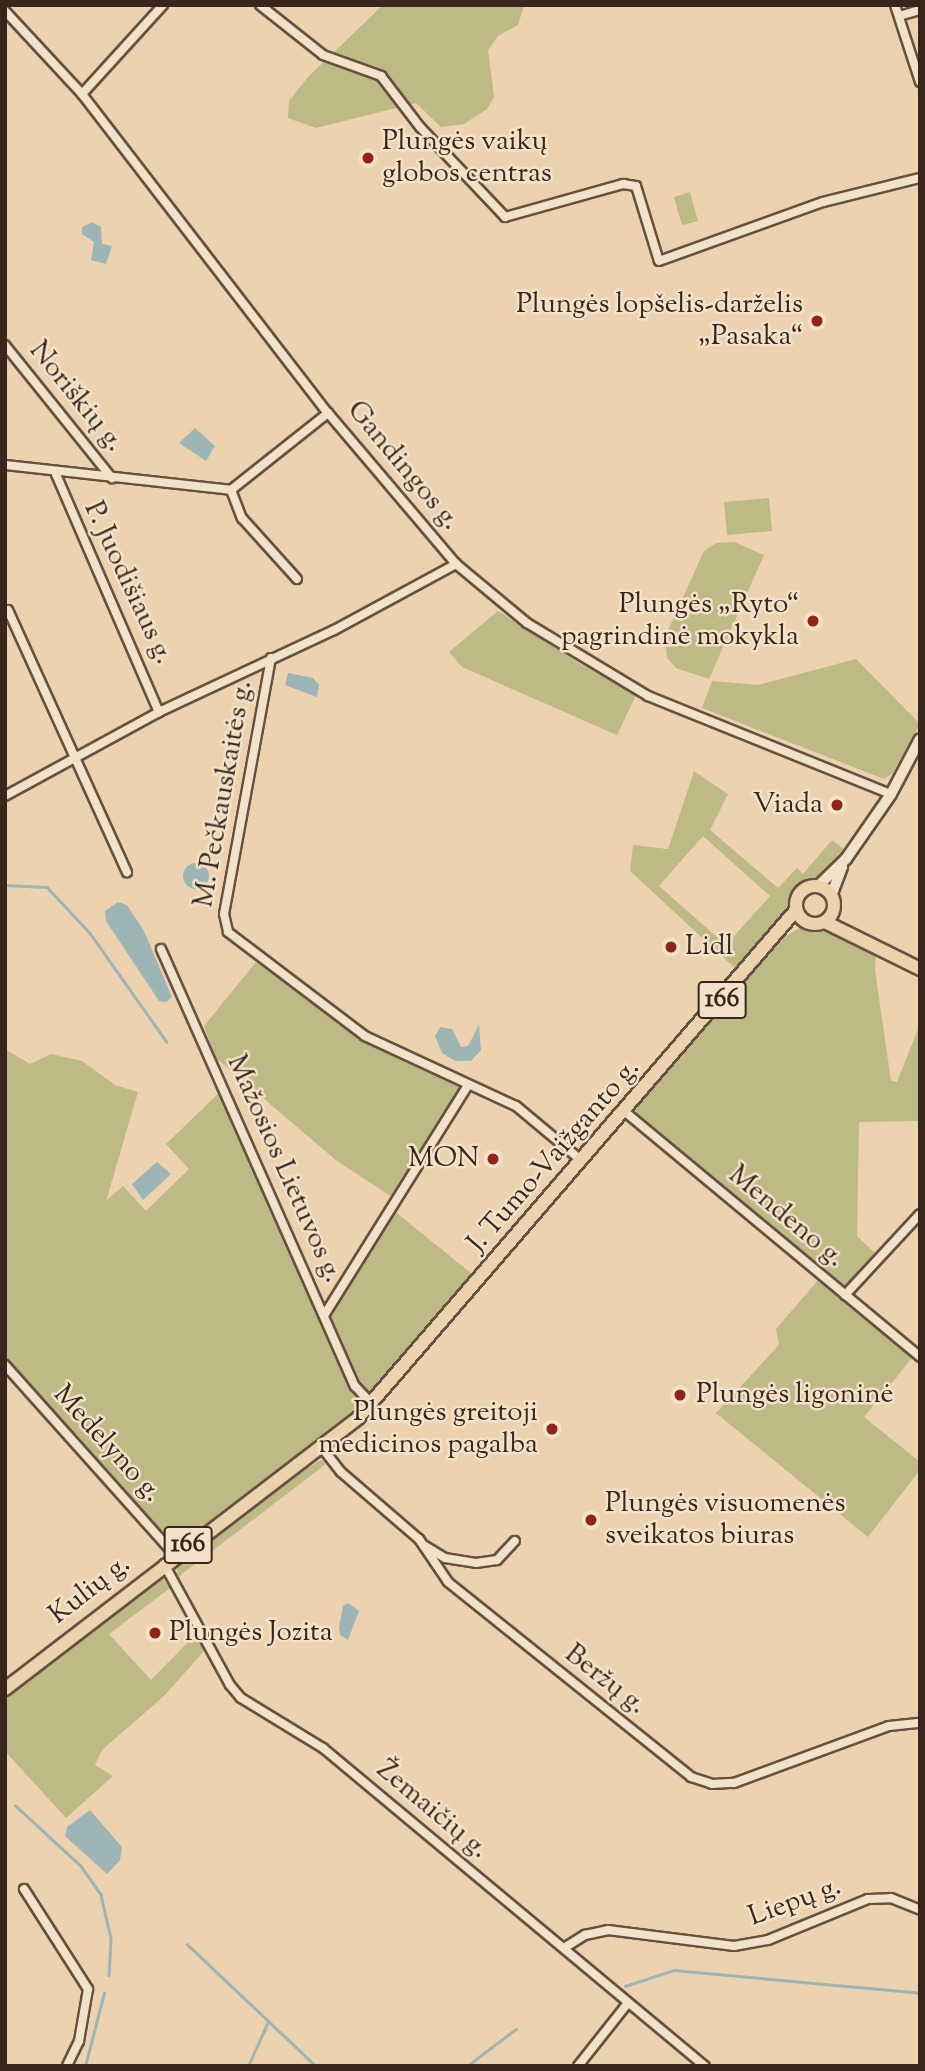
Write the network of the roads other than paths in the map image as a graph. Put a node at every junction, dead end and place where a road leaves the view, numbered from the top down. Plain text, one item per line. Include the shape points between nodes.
1 (163, 5) edge
2 (260, 5) edge
3 (895, 5) edge
4 (920, 10) edge
5 (5, 11) edge
6 (899, 16) junction
7 (920, 82) edge
8 (82, 94) junction
9 (920, 178) edge
10 (5, 345) edge
11 (328, 413) junction
12 (5, 465) edge
13 (55, 472) junction
14 (112, 478) junction
15 (232, 490) junction
16 (456, 564) junction
17 (297, 579) dead end
18 (8, 610) dead end
19 (271, 658) junction
20 (159, 712) junction
21 (920, 739) edge
22 (79, 758) junction
23 (891, 794) junction
24 (5, 796) edge
25 (846, 859) junction
26 (127, 872) dead end
27 (818, 887) junction
28 (831, 896) junction
29 (796, 910) junction
30 (829, 917) junction
31 (805, 922) junction
32 (773, 941) junction
33 (161, 949) dead end
34 (920, 968) edge
35 (468, 1085) junction
36 (624, 1111) junction
37 (582, 1161) junction
38 (920, 1214) edge
39 (845, 1295) junction
40 (325, 1314) junction
41 (920, 1357) edge
42 (5, 1364) edge
43 (372, 1404) junction
44 (323, 1449) junction
45 (515, 1541) dead end
46 (425, 1546) junction
47 (175, 1555) junction
48 (164, 1564) junction
49 (5, 1689) edge
50 (920, 1723) edge
51 (24, 1889) dead end
52 (920, 1910) edge
53 (564, 1948) junction
54 (628, 2003) junction
55 (67, 2066) edge
56 (578, 2066) edge
57 (705, 2066) edge

1 - 8 street
2 - 9 street via 323,55 381,76 420,127 505,217 623,184 636,186 659,261 823,202
3 - 6 street
4 - 6 street
5 - 8 street, Gandingos g.
6 - 7 street
8 - 11 street, Gandingos g.
10 - 14 street, Noriškių g.
11 - 15 street
11 - 16 street, Gandingos g.
12 - 13 street
13 - 14 street
13 - 20 street, P. Juodišiaus g.
14 - 15 street
15 - 17 street via 242,518
16 - 19 street
16 - 23 street, Gandingos g. via 527,623 648,695
18 - 22 street
19 - 20 street
19 - 35 street, M. Pečkauskaitės g. via 224,924 285,979 365,1036
20 - 22 street
21 - 23 main road
22 - 24 street
22 - 26 street via 97,811
23 - 25 main road
25 - 27 main road
25 - 28 main road
27 - 28 main road
27 - 29 main road, 166 via 800,893
28 - 30 main road
29 - 31 main road
29 - 32 main road, J. Tumo-Vaižganto g. / 166
30 - 31 main road
30 - 34 main road
31 - 32 main road, J. Tumo-Vaižganto g. / 166
32 - 36 main road, J. Tumo-Vaižganto g. / 166
33 - 40 street, Mažosios Lietuvos g.
35 - 37 street, M. Pečkauskaitės g. via 516,1106
35 - 40 street
36 - 37 main road, J. Tumo-Vaižganto g. / 166
36 - 39 street, Mendeno g.
37 - 43 main road, J. Tumo-Vaižganto g. / 166
38 - 39 street
39 - 41 street, Mendeno g.
40 - 43 street, Mažosios Lietuvos g. via 355,1386
42 - 47 street, Medelyno g.
43 - 44 main road, Kulių g. / 166
44 - 46 street, Beržų g. via 341,1472
44 - 47 main road, Kulių g. / 166
45 - 46 street via 497,1560 476,1563 445,1558
46 - 50 street, Beržų g. via 448,1582 691,1777 712,1784 734,1783 889,1726
47 - 48 main road, Kulių g. / 166
48 - 49 main road, Kulių g. / 166
48 - 53 street, Žemaičių g. via 241,1698 323,1748
51 - 55 street via 88,1989 79,2041
52 - 53 street, Liepų g. via 891,1898 868,1899 768,1940 734,1946 608,1930 585,1935
53 - 54 street, Žemaičių g.
54 - 56 street
54 - 57 street, Žemaičių g.

